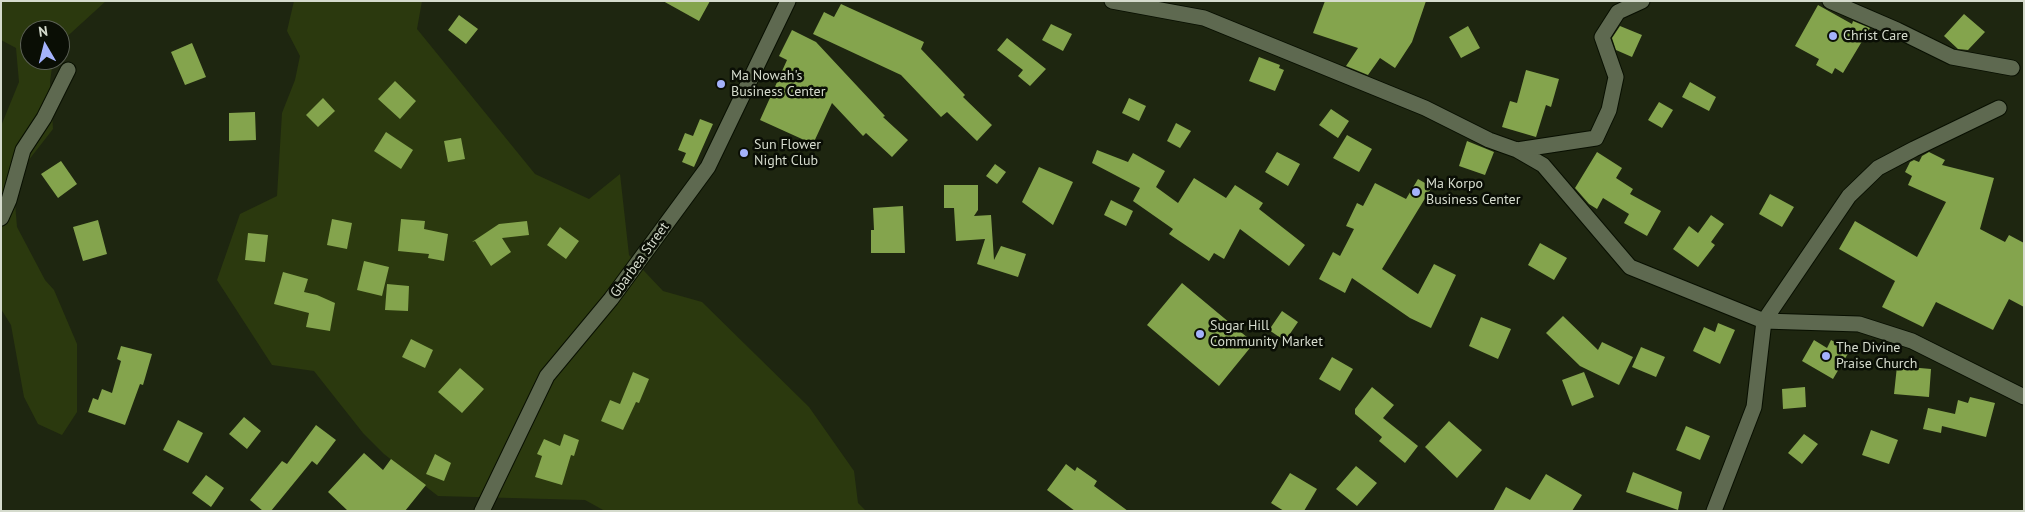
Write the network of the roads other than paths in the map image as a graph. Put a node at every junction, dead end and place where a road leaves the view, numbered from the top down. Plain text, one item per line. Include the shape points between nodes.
1 (788, 1) edge
2 (1112, 1) edge
3 (1642, 1) edge
4 (1830, 1) edge
5 (2012, 68) dead end
6 (68, 70) dead end
7 (1998, 108) dead end
8 (1517, 150) junction
9 (1, 218) edge
10 (1764, 321) junction
11 (2024, 397) edge
12 (482, 511) edge
13 (1714, 511) edge

1 - 12 street, Gbarbea Street via 708,167 611,300 547,376
2 - 8 street via 1204,18 1425,108 1489,140
3 - 8 street via 1618,12 1602,37 1616,77 1609,110 1596,138
4 - 5 street via 1952,57
6 - 9 street via 44,118 23,150
7 - 10 street via 1878,168 1849,196
8 - 10 street via 1543,165 1630,267
10 - 11 street via 1859,324 1912,340
10 - 13 street via 1754,407

